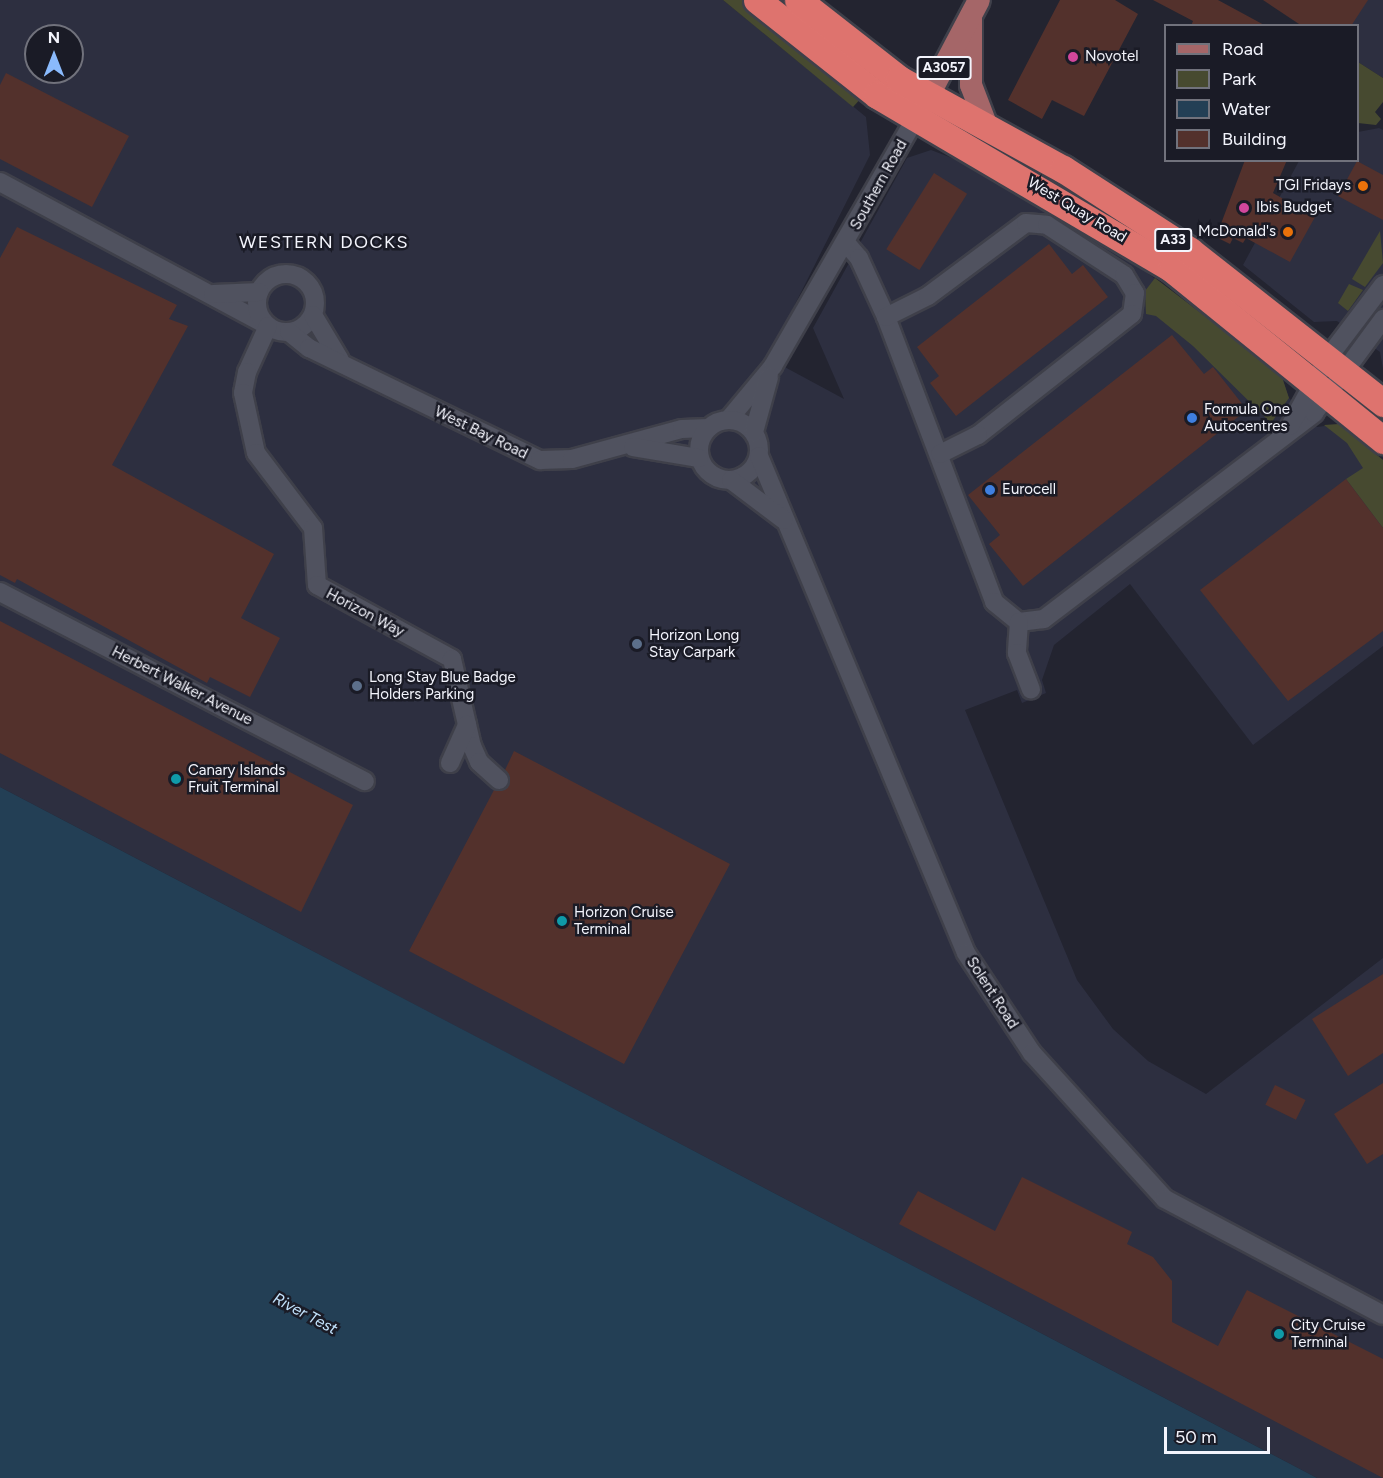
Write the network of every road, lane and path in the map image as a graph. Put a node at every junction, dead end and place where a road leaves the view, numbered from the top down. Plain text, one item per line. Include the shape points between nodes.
1 (757, 0) edge
2 (798, 0) edge
3 (975, 8) edge
4 (922, 108) junction
5 (987, 127) junction
6 (0, 182) edge
7 (846, 243) junction
8 (1383, 285) edge
9 (259, 292) junction
10 (213, 294) junction
11 (313, 315) junction
12 (886, 318) junction
13 (1383, 319) edge
14 (267, 325) junction
15 (289, 332) junction
16 (341, 361) junction
17 (773, 366) junction
18 (1337, 366) junction
19 (1322, 389) junction
20 (1383, 403) edge
21 (729, 419) junction
22 (708, 428) junction
23 (754, 432) junction
24 (1383, 441) edge
25 (630, 447) junction
26 (940, 454) junction
27 (759, 456) junction
28 (699, 458) junction
29 (731, 480) junction
30 (784, 520) junction
31 (0, 592) edge
32 (1019, 622) junction
33 (1031, 689) dead end
34 (467, 725) junction
35 (450, 763) dead end
36 (499, 780) dead end
37 (365, 781) dead end
38 (1383, 1315) edge

1 - 4 highway, West Quay Road / A33 via 829,61
2 - 4 highway, West Quay Road / A33 via 879,65
3 - 4 main road, Southern Road / A3057
3 - 5 main road via 971,85
4 - 5 highway, West Quay Road / A33
4 - 7 street, Southern Road
4 - 19 highway, West Quay Road / A33 via 1172,269
5 - 18 highway, West Quay Road / A33 via 1190,251
6 - 10 street
7 - 12 street via 859,258
7 - 17 street, Southern Road
8 - 18 street
9 - 10 street
9 - 11 street via 277,275 299,276 315,296
9 - 14 street via 257,309
10 - 14 street via 236,312
11 - 15 street via 303,327
11 - 16 street
12 - 26 street
12 - 26 street via 928,296 1026,223 1047,225 1124,275 1135,293 1132,314 978,435
13 - 18 street
14 - 15 street
14 - 34 street, Horizon Way via 247,372 243,393 256,453 313,528 317,585 452,659
15 - 16 street, West Bay Road via 309,348
16 - 25 street, West Bay Road via 522,456 554,461
17 - 21 street, Southern Road
17 - 23 street, Southern Road
18 - 19 street
18 - 20 highway, West Quay Road / A33
19 - 24 highway, West Quay Road / A33
19 - 32 street via 1290,427 1044,619
21 - 22 street
21 - 23 street
22 - 25 street, West Bay Road via 658,435
22 - 28 street via 699,442
23 - 27 street
25 - 28 street, West Bay Road
26 - 32 street via 994,602
27 - 29 street via 749,473
27 - 30 street, Solent Road via 780,500
28 - 29 street via 711,475
29 - 30 street
30 - 38 street, Solent Road via 966,953 1032,1053 1165,1199
31 - 37 street, Herbert Walker Avenue
32 - 33 street via 1017,653
34 - 35 street
34 - 36 street, Horizon Way via 479,762

